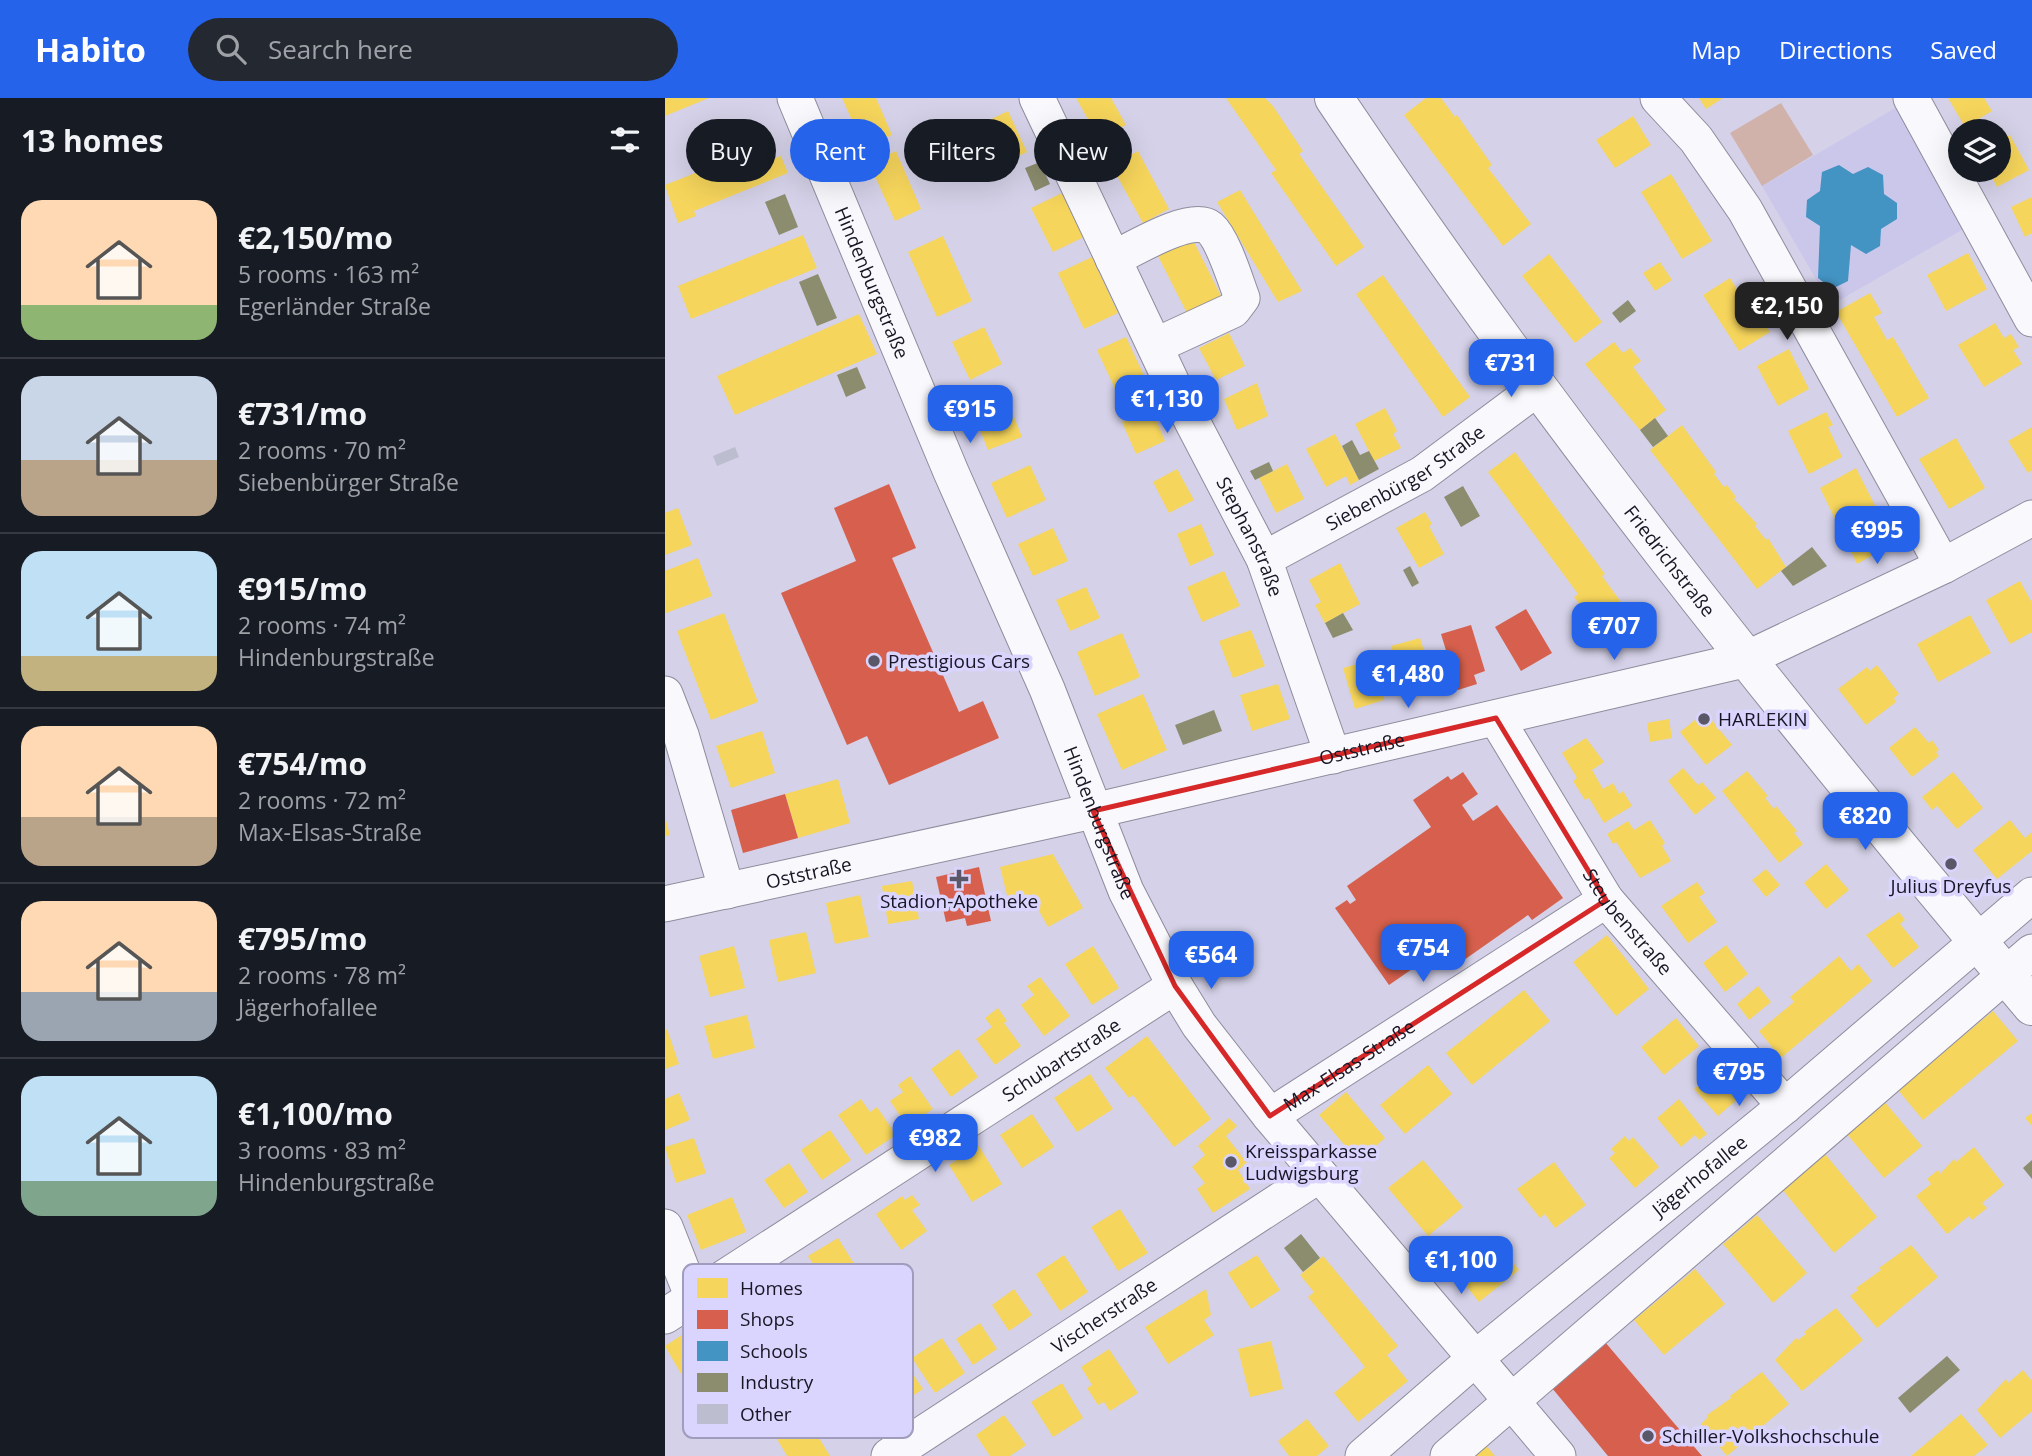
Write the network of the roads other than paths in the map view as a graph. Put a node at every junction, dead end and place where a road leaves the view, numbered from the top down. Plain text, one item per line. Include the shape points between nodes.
1 (795, 98) edge
2 (1037, 98) edge
3 (1334, 98) edge
4 (1658, 98) edge
5 (1910, 98) edge
6 (1113, 258) junction
7 (2032, 319) edge
8 (1154, 346) junction
9 (1539, 387) junction
10 (2032, 518) edge
11 (1264, 559) junction
12 (1943, 566) junction
13 (1744, 660) junction
14 (665, 694) edge
15 (1496, 718) junction
16 (1333, 756) junction
17 (1093, 811) junction
18 (727, 891) junction
19 (2032, 895) edge
20 (1606, 900) junction
21 (665, 904) edge
22 (1978, 941) junction
23 (2019, 964) edge
24 (1175, 986) junction
25 (2032, 1006) edge
26 (1785, 1106) junction
27 (1270, 1116) junction
28 (1319, 1175) junction
29 (665, 1227) edge
30 (745, 1264) edge
31 (679, 1307) edge
32 (1477, 1357) junction
33 (1513, 1401) junction
34 (889, 1456) edge
35 (1363, 1456) edge
36 (1448, 1456) edge
37 (1558, 1456) edge

1 - 17 street, Hindenburgstraße via 951,472 1048,689
2 - 6 street, Stephanstraße
3 - 9 main road, Friedrichstraße
4 - 12 street via 1696,139 1745,210
5 - 7 street
6 - 8 street, Stephanstraße
6 - 8 street via 1174,229 1199,223 1211,229 1229,264 1242,298 1233,310
8 - 11 street, Stephanstraße
9 - 11 street, Siebenbürger Straße via 1422,474
9 - 13 main road, Friedrichstraße
10 - 12 street, Oststraße
11 - 16 street, Stephanstraße
12 - 13 street, Oststraße
13 - 15 street, Oststraße
13 - 22 main road, Friedrichstraße
14 - 18 street
15 - 16 street, Oststraße
15 - 20 street, Steubenstraße
16 - 17 street, Oststraße
17 - 18 street, Oststraße
17 - 24 street, Hindenburgstraße via 1126,891
18 - 21 street, Oststraße
19 - 22 street, Jägerhofallee
20 - 26 street, Steubenstraße
20 - 27 street, Max-Elsas-Straße
22 - 23 main road, Friedrichstraße
22 - 26 street, Jägerhofallee
23 - 25 main road, Friedrichstraße
23 - 33 street
24 - 27 street, Hindenburgstraße via 1199,1025
24 - 30 street, Schubartstraße
26 - 32 street, Jägerhofallee
27 - 28 street, Hindenburgstraße
28 - 32 street, Hindenburgstraße
28 - 34 street, Vischerstraße
29 - 31 street
32 - 33 street, Hindenburgstraße
32 - 35 street, Jägerhofallee
33 - 36 street
33 - 37 street, Hindenburgstraße

